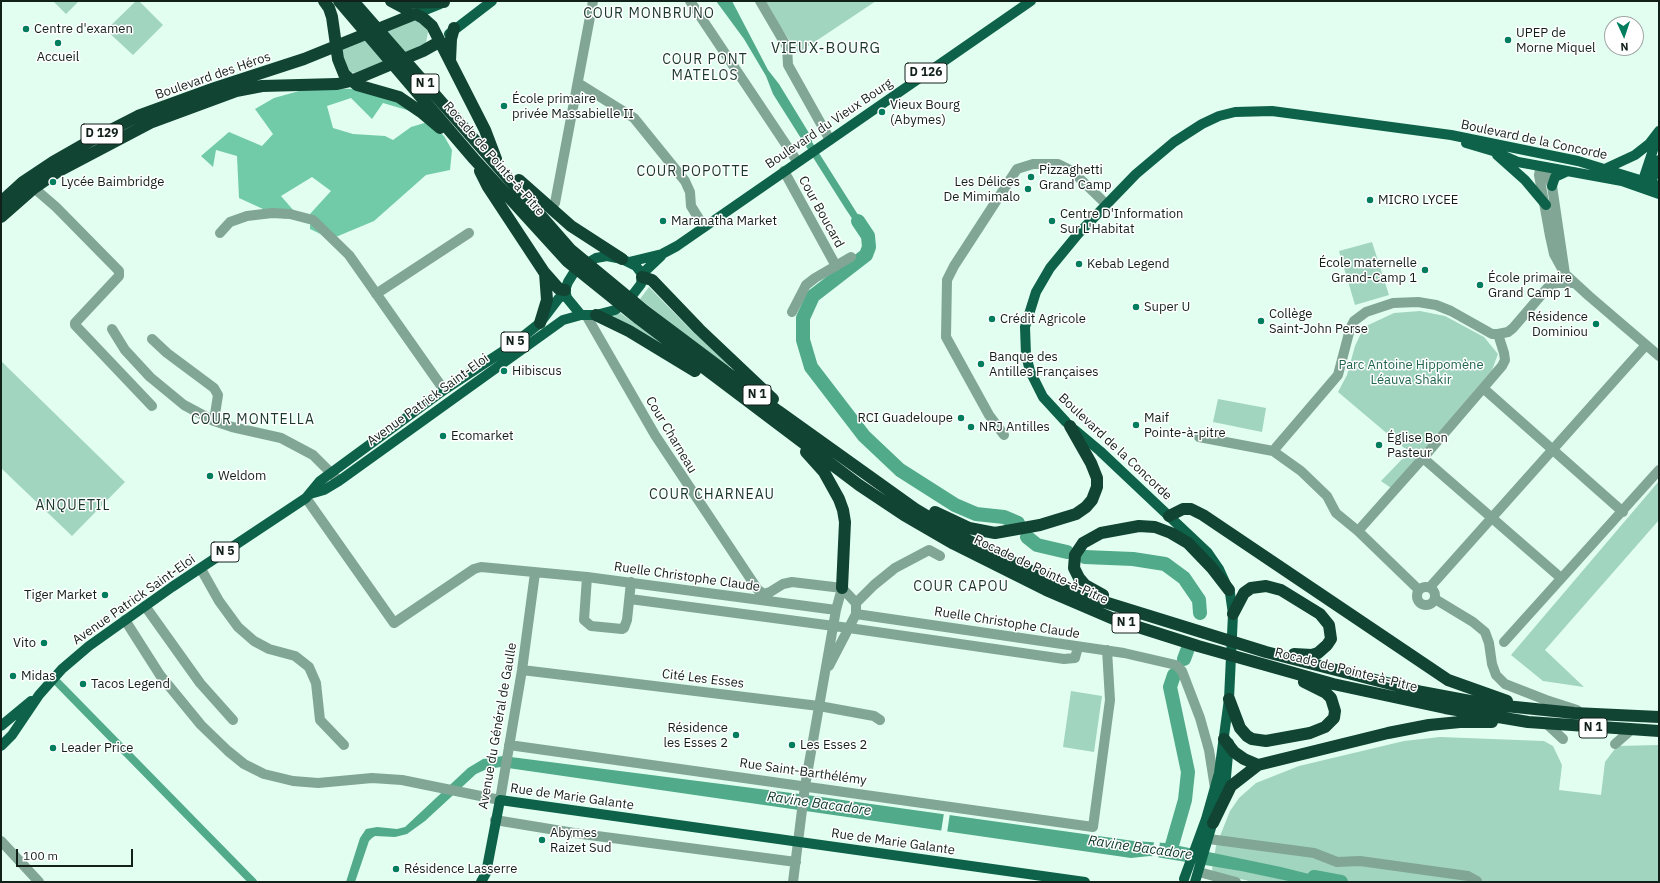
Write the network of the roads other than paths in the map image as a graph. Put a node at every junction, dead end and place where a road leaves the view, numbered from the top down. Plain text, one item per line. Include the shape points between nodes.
1 (324, 1) edge
2 (338, 1) edge
3 (353, 1) edge
4 (492, 1) edge
5 (593, 1) edge
6 (690, 1) edge
7 (760, 1) edge
8 (1031, 1) edge
9 (392, 2) edge
10 (446, 2) edge
11 (414, 14) junction
12 (454, 28) junction
13 (439, 42) junction
14 (336, 47) junction
15 (450, 62) junction
16 (351, 81) junction
17 (578, 83) junction
18 (1402, 128) junction
19 (1659, 131) edge
20 (453, 139) junction
21 (826, 143) junction
22 (492, 148) junction
23 (465, 149) junction
24 (1530, 150) junction
25 (1493, 151) junction
26 (474, 159) junction
27 (802, 159) junction
28 (1571, 160) junction
29 (1659, 160) edge
30 (499, 166) junction
31 (1545, 167) junction
32 (1606, 168) junction
33 (784, 171) junction
34 (1568, 171) junction
35 (480, 172) junction
36 (511, 181) junction
37 (1647, 184) edge
38 (1552, 186) junction
39 (34, 188) junction
40 (526, 188) junction
41 (1659, 194) edge
42 (1, 202) edge
43 (555, 203) dead end
44 (1106, 204) junction
45 (1546, 205) junction
46 (1, 217) edge
47 (704, 227) junction
48 (220, 233) dead end
49 (469, 233) dead end
50 (662, 254) junction
51 (570, 256) junction
52 (851, 257) dead end
53 (626, 260) junction
54 (836, 266) junction
55 (544, 272) junction
56 (1565, 274) junction
57 (642, 276) junction
58 (1574, 283) junction
59 (565, 292) junction
60 (376, 294) junction
61 (792, 312) dead end
62 (588, 315) junction
63 (642, 315) junction
64 (540, 323) junction
65 (112, 329) dead end
66 (1498, 334) junction
67 (152, 339) dead end
68 (1646, 345) junction
69 (1659, 356) edge
70 (723, 388) junction
71 (1483, 388) junction
72 (444, 390) junction
73 (152, 406) dead end
74 (769, 417) junction
75 (214, 421) junction
76 (1068, 424) junction
77 (780, 425) junction
78 (800, 426) junction
79 (1004, 435) dead end
80 (1199, 436) dead end
81 (1552, 449) junction
82 (1273, 451) junction
83 (812, 458) junction
84 (1424, 458) junction
85 (861, 470) junction
86 (1659, 470) edge
87 (331, 473) junction
88 (338, 481) junction
89 (308, 496) junction
90 (1623, 512) junction
91 (1169, 516) junction
92 (1492, 518) junction
93 (1358, 531) junction
94 (940, 556) dead end
95 (201, 569) junction
96 (535, 573) junction
97 (587, 577) junction
98 (1562, 578) junction
99 (631, 582) junction
100 (1430, 587) junction
101 (842, 588) junction
102 (1229, 590) junction
103 (1419, 590) junction
104 (630, 599) junction
105 (1435, 599) junction
106 (145, 606) junction
107 (856, 608) junction
108 (836, 610) junction
109 (1233, 614) junction
110 (1149, 617) junction
111 (125, 620) junction
112 (834, 625) junction
113 (849, 628) junction
114 (1504, 642) dead end
115 (1078, 647) junction
116 (1107, 650) junction
117 (1266, 652) junction
118 (1256, 662) junction
119 (522, 670) junction
120 (826, 673) junction
121 (39, 695) junction
122 (1229, 699) junction
123 (819, 706) junction
124 (1537, 709) junction
125 (1592, 714) junction
126 (1659, 717) edge
127 (233, 720) dead end
128 (880, 720) dead end
129 (1528, 722) junction
130 (1547, 724) junction
131 (1, 726) edge
132 (1631, 730) junction
133 (1659, 732) edge
134 (1563, 739) dead end
135 (1226, 743) junction
136 (1615, 744) dead end
137 (344, 745) dead end
138 (1, 746) edge
139 (509, 747) junction
140 (1258, 766) junction
141 (1215, 788) junction
142 (804, 789) junction
143 (500, 800) junction
144 (495, 820) junction
145 (1213, 823) junction
146 (1, 841) edge
147 (798, 842) junction
148 (1204, 843) junction
149 (796, 862) junction
150 (1190, 879) edge
151 (1477, 881) dead end
152 (39, 882) edge
153 (481, 882) edge
154 (794, 882) edge
155 (1085, 882) edge
156 (1236, 882) edge

1 - 14 highway via 332,17
2 - 23 highway, Rocade de Pointe-à-Pitre / N 1
3 - 30 highway, Rocade de Pointe-à-Pitre / N 1
4 - 12 main road, Boulevard des Héros
5 - 17 street
6 - 27 street
7 - 21 street via 787,47 788,65
8 - 21 main road, Boulevard du Vieux Bourg / D 126
9 - 10 highway
9 - 11 highway
10 - 11 main road, Boulevard des Héros
11 - 13 highway via 428,22
11 - 14 highway, Boulevard des Héros
12 - 13 main road, Boulevard des Héros
12 - 15 highway
13 - 15 highway
13 - 16 highway, Boulevard des Héros / D 129
14 - 16 highway via 340,68
14 - 42 highway, Boulevard des Héros / D 129 via 138,116 53,162 23,182
15 - 22 highway
16 - 20 highway via 399,97
16 - 39 highway, Boulevard des Héros / D 129 via 337,84 262,86 236,91 152,122 57,172
17 - 43 street
17 - 47 street via 634,118 685,181 691,194 691,206
18 - 24 main road, Boulevard de la Concorde
18 - 25 main road, Boulevard de la Concorde
18 - 44 main road, Boulevard de la Concorde via 1272,111 1235,112 1219,116 1202,124 1154,157
19 - 32 main road via 1649,144 1636,154
19 - 37 main road
20 - 23 highway
20 - 35 highway
21 - 27 main road, Boulevard du Vieux Bourg / D 126
22 - 30 highway
22 - 40 highway
23 - 26 highway, Rocade de Pointe-à-Pitre / N 1
24 - 28 main road, Boulevard de la Concorde
24 - 31 main road
25 - 31 main road, Boulevard de la Concorde via 1518,162
25 - 45 main road via 1525,180
26 - 35 highway
26 - 51 highway, Rocade de Pointe-à-Pitre / N 1
27 - 33 main road, Boulevard du Vieux Bourg / D 126
28 - 31 main road via 1552,161
28 - 32 main road, Boulevard de la Concorde
29 - 37 main road
30 - 36 highway, Rocade de Pointe-à-Pitre / N 1
31 - 34 main road, Boulevard de la Concorde
31 - 38 street
31 - 45 street via 1540,170 1539,175
32 - 37 main road, Boulevard de la Concorde
33 - 47 main road, Boulevard du Vieux Bourg / D 126
33 - 54 street, Cour Boucard
34 - 37 main road, Boulevard de la Concorde
34 - 38 main road via 1555,177
35 - 55 highway
36 - 40 highway
36 - 51 highway, Rocade de Pointe-à-Pitre / N 1
37 - 41 main road, Boulevard de la Concorde
38 - 56 street
39 - 46 highway, Boulevard des Héros / D 129
39 - 73 street via 119,271 119,276 75,325
40 - 53 highway via 571,226
44 - 76 main road, Boulevard de la Concorde via 1050,268 1036,292 1025,327 1026,355 1030,371 1043,397
44 - 79 street via 1072,171 1058,164 1033,164 1017,169 947,280 946,337 989,415
45 - 56 street via 1554,254
47 - 50 main road, Boulevard du Vieux Bourg / D 126
48 - 60 street via 230,222 247,216 290,214 313,220 349,255
49 - 60 street
50 - 53 main road, Boulevard du Vieux Bourg / D 126
50 - 57 main road, Boulevard du Vieux Bourg / D 126
51 - 63 highway, N 1
52 - 54 street
53 - 57 main road via 636,266
53 - 59 main road via 607,256 590,261 573,274
54 - 61 street via 806,285
55 - 59 highway via 558,290
55 - 64 highway via 548,300
56 - 58 street
57 - 62 main road via 638,290 628,302 615,310
57 - 78 highway via 652,280
58 - 66 street via 1557,283 1549,286 1513,328
58 - 68 street
59 - 62 main road via 570,304
59 - 64 main road, Avenue Patrick Saint-Eloi / N 5
60 - 72 street
62 - 70 highway via 629,331
62 - 88 main road, Avenue Patrick Saint-Eloi / N 5 via 568,317 557,324
62 - 101 street, Cour Charneau via 655,435 758,590 764,594 792,582
63 - 74 highway, Rocade de Pointe-à-Pitre / N 1
63 - 78 highway, Rocade de Pointe-à-Pitre / N 1
64 - 72 main road, Avenue Patrick Saint-Eloi / N 5 via 511,346
65 - 75 street via 125,350 150,377 184,404
66 - 71 street via 1505,360
66 - 82 street via 1492,334 1451,311 1418,302 1393,303 1366,312 1354,321 1350,329 1338,374
67 - 75 street via 214,388 218,395
68 - 69 street
68 - 81 street
70 - 74 highway
70 - 83 highway
71 - 81 street
71 - 84 street
72 - 87 main road, Avenue Patrick Saint-Eloi / N 5
74 - 77 highway, Rocade de Pointe-à-Pitre / N 1
75 - 87 street via 280,438 313,456
76 - 85 highway via 1097,478 1092,500 1076,514 1064,519 1011,532 995,533 969,528 947,518 870,472
76 - 91 main road, Boulevard de la Concorde
77 - 83 highway
77 - 118 highway, Rocade de Pointe-à-Pitre / N 1 via 895,509 999,568 1116,620
78 - 85 highway, Rocade de Pointe-à-Pitre / N 1
80 - 82 street
81 - 90 street
81 - 92 street
82 - 93 street via 1327,496 1336,513
83 - 101 highway via 824,472 843,510 845,522
84 - 92 street
84 - 93 street
85 - 110 highway, Rocade de Pointe-à-Pitre / N 1 via 915,509 965,539 1051,581
86 - 90 street
87 - 88 street
87 - 89 main road, Avenue Patrick Saint-Eloi / N 5
88 - 89 main road, Avenue Patrick Saint-Eloi / N 5
89 - 95 main road, Avenue Patrick Saint-Eloi / N 5
89 - 96 street, Ruelle Christophe Claude via 394,623 474,569 481,567
90 - 98 street
91 - 102 main road, Boulevard de la Concorde via 1208,553
91 - 124 highway via 1183,509 1197,512 1448,680
92 - 98 street
92 - 100 street
93 - 103 street
94 - 107 street via 929,550 895,568 874,585
95 - 106 main road, Avenue Patrick Saint-Eloi / N 5
95 - 137 street via 238,627 254,641 269,649 295,656 309,667 316,683 320,720
96 - 97 street, Ruelle Christophe Claude
96 - 119 street, Avenue du Général de Gaulle
97 - 99 street, Ruelle Christophe Claude
97 - 104 street via 584,620 587,624 624,628
98 - 114 street
99 - 104 street
99 - 108 street, Ruelle Christophe Claude
100 - 103 street
100 - 105 street via 1435,592
101 - 107 street
101 - 108 street
102 - 109 main road, Boulevard de la Concorde
102 - 110 highway via 1188,543 1155,527 1138,526 1112,530 1082,543 1075,555 1074,568 1085,585
103 - 105 street via 1417,597 1421,603 1428,605
104 - 112 street
105 - 125 street via 1485,632 1494,670 1505,684
106 - 111 main road, Avenue Patrick Saint-Eloi / N 5
106 - 127 street via 200,683
107 - 113 street
107 - 115 street, Ruelle Christophe Claude
108 - 112 street
109 - 117 highway via 1244,593 1251,588 1266,586 1281,590 1320,614 1329,625 1330,639 1318,653 1306,655
109 - 122 main road, Boulevard de la Concorde
110 - 117 highway, Rocade de Pointe-à-Pitre / N 1
111 - 121 main road, Avenue Patrick Saint-Eloi / N 5 via 62,669
111 - 143 street, Rue de Marie Galante via 160,675 188,710 228,751 244,764 264,774 293,781 318,783 385,778
112 - 113 street
112 - 120 street
113 - 115 street via 1064,659 1075,658
113 - 120 street
115 - 116 street, Ruelle Christophe Claude
116 - 141 street, Ruelle Christophe Claude via 1166,661 1182,671 1209,750
116 - 142 street, Rue Saint-Barthélémy via 1110,700 1093,827
117 - 124 highway, Rocade de Pointe-à-Pitre / N 1 via 1422,692 1486,704
118 - 122 highway via 1326,693 1334,704 1334,718 1325,727 1317,730 1258,741 1247,736 1240,728
118 - 129 highway, Rocade de Pointe-à-Pitre / N 1 via 1333,684 1445,708
119 - 123 street, Cité Les Esses
119 - 139 street, Avenue du Général de Gaulle
120 - 123 street
121 - 131 main road, Avenue Patrick Saint-Eloi / N 5
121 - 138 main road, Avenue Patrick Saint-Eloi / N 5 via 12,735
122 - 135 main road, Boulevard de la Concorde
123 - 128 street, Cité Les Esses via 874,716
123 - 142 street
124 - 125 highway, Rocade de Pointe-à-Pitre / N 1
125 - 126 highway, Rocade de Pointe-à-Pitre / N 1
129 - 130 highway, Rocade de Pointe-à-Pitre / N 1
129 - 140 highway via 1460,722 1429,725 1388,732
130 - 132 highway, Rocade de Pointe-à-Pitre / N 1
130 - 134 street
132 - 133 highway, Rocade de Pointe-à-Pitre / N 1
132 - 136 street
135 - 140 highway via 1244,759
135 - 141 main road
135 - 145 main road via 1226,777
139 - 142 street, Rue Saint-Barthélémy
139 - 143 street, Avenue du Général de Gaulle
140 - 145 highway via 1231,786
141 - 148 main road
142 - 147 street
143 - 144 main road, Avenue du Général de Gaulle
143 - 147 main road, Rue de Marie Galante
144 - 149 street
144 - 153 main road, Avenue du Général de Gaulle via 486,873
145 - 148 main road
146 - 152 street
147 - 149 street
147 - 155 main road, Rue de Marie Galante
148 - 150 main road
148 - 151 street via 1314,853 1337,862 1360,861 1468,876
149 - 154 street
150 - 156 street

